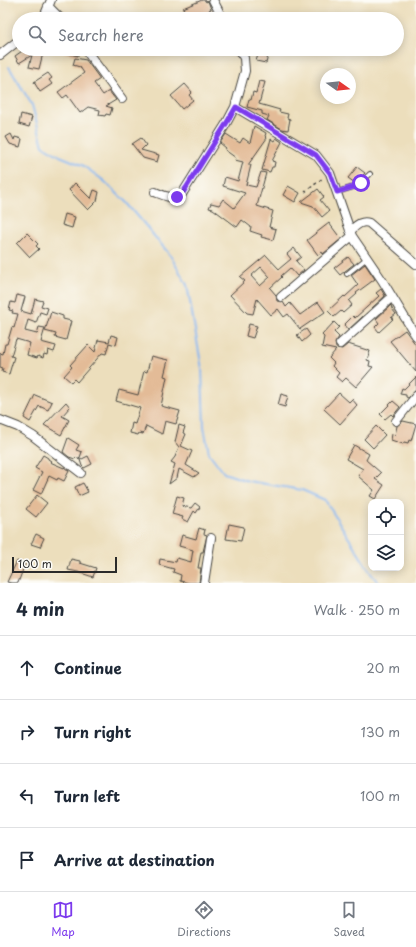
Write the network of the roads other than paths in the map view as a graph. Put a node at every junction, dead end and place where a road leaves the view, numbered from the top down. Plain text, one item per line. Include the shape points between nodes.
1 (213, 0) edge
2 (49, 3) edge
3 (55, 12) edge
4 (219, 12) edge
5 (12, 46) edge
6 (0, 55) edge
7 (90, 56) edge
8 (243, 56) edge
9 (122, 100) dead end
10 (236, 107) junction
11 (370, 174) dead end
12 (155, 192) dead end
13 (337, 192) junction
14 (351, 234) junction
15 (367, 258) junction
16 (416, 264) edge
17 (346, 274) dead end
18 (281, 297) dead end
19 (392, 297) junction
20 (416, 336) edge
21 (340, 344) dead end
22 (416, 396) edge
23 (0, 420) edge
24 (396, 421) dead end
25 (81, 473) dead end
26 (211, 538) dead end
27 (204, 583) edge

1 - 4 street
2 - 3 street
5 - 6 street
7 - 9 street
8 - 10 street via 245,71
10 - 12 street via 182,194 170,198
10 - 13 street via 316,155 330,173
11 - 13 lane via 357,186
13 - 14 street
14 - 15 street
14 - 16 street via 361,222 369,223
14 - 18 street
15 - 17 lane
15 - 19 street
19 - 20 street
19 - 21 street
22 - 24 street
23 - 25 street via 33,436
26 - 27 street

